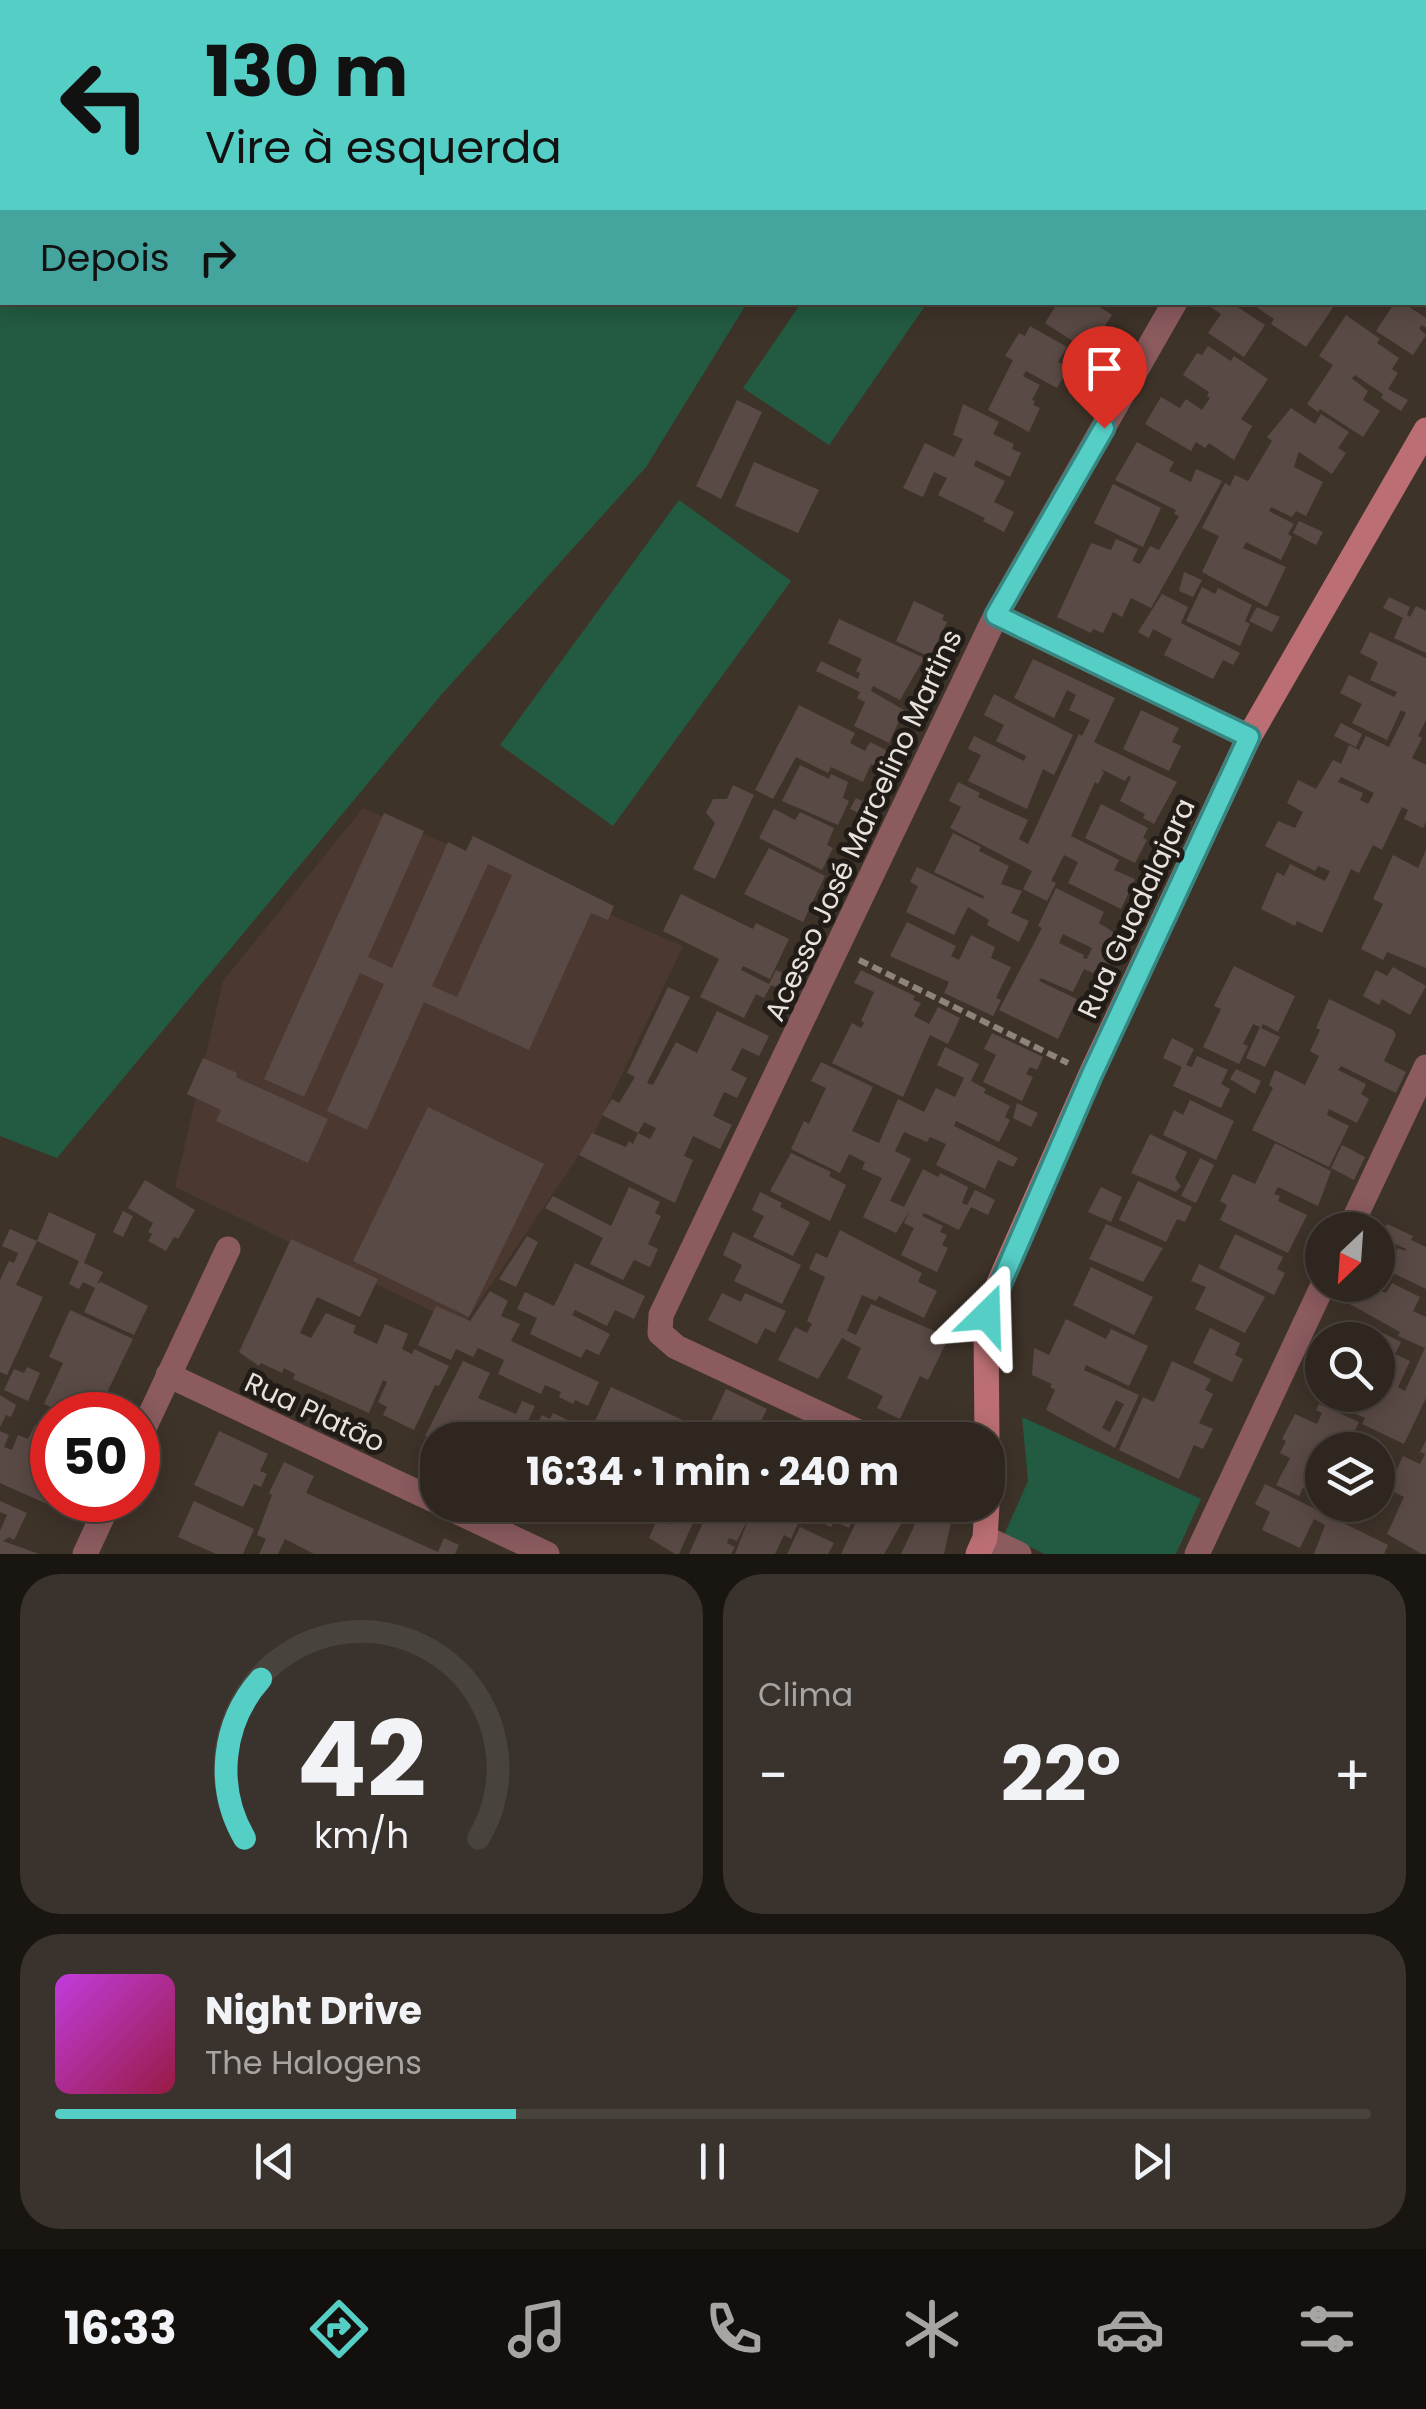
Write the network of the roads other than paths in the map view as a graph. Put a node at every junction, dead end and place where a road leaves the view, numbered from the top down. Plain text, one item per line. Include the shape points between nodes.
1 (1174, 305) edge
2 (1426, 430) edge
3 (996, 615) junction
4 (1249, 737) junction
5 (1426, 1068) edge
6 (1358, 1212) edge
7 (228, 1249) dead end
8 (1316, 1302) edge
9 (168, 1375) junction
10 (160, 1392) edge
11 (837, 1422) edge
12 (987, 1422) edge
13 (420, 1495) edge
14 (100, 1522) edge
15 (479, 1522) edge
16 (982, 1546) edge
17 (85, 1554) edge
18 (547, 1554) edge
19 (1019, 1554) edge
20 (1196, 1554) edge

1 - 3 street, Acesso José Marcelino Martins
2 - 4 main road, Rua Guadalajara
3 - 4 street
3 - 11 street, Acesso José Marcelino Martins via 661,1315 660,1333 676,1348
4 - 12 main road, Rua Guadalajara via 987,1315
5 - 6 street
7 - 9 street
8 - 20 street
9 - 10 street
9 - 13 street, Rua Platão
14 - 17 street
15 - 18 street, Rua Platão
16 - 19 street

